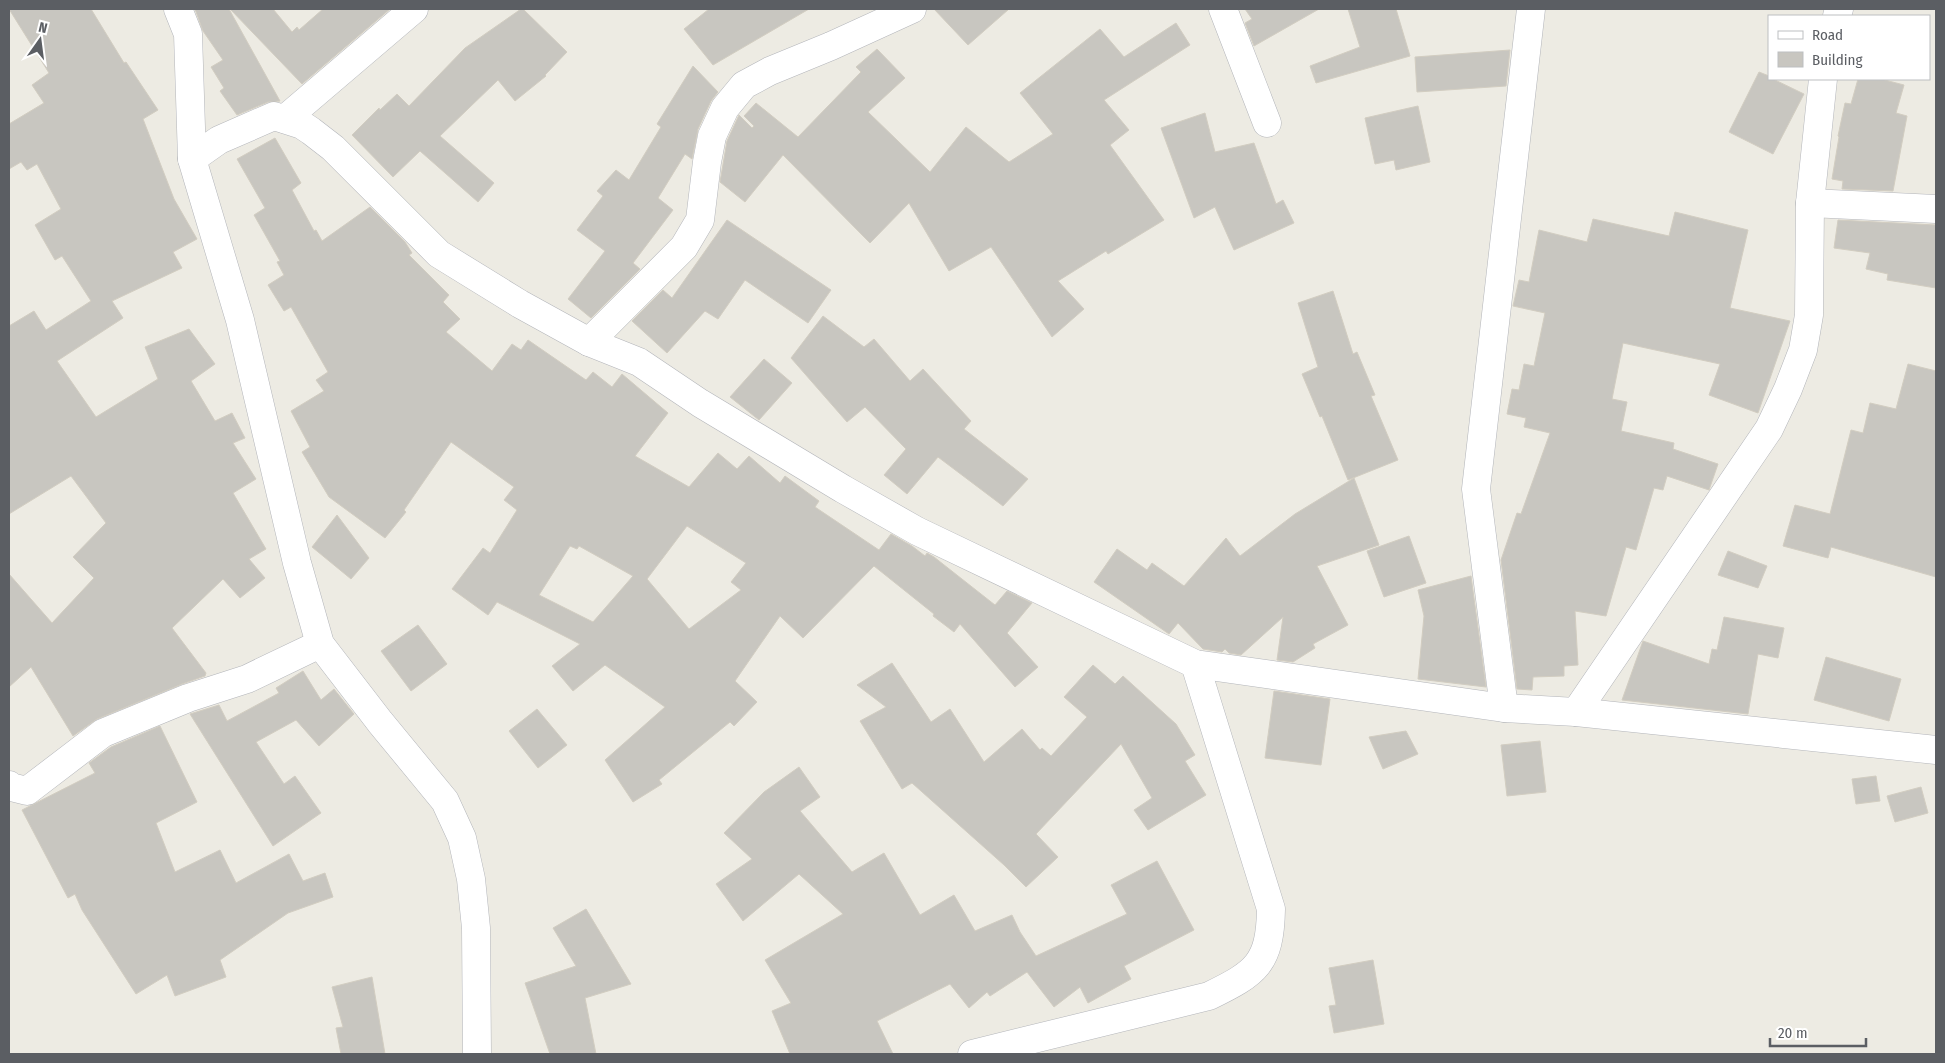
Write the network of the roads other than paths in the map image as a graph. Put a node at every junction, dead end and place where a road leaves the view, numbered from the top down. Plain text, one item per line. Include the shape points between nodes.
1 (178, 9) edge
2 (414, 9) edge
3 (912, 9) edge
4 (1223, 9) edge
5 (1531, 9) edge
6 (1824, 80) edge
7 (285, 119) junction
8 (1267, 123) dead end
9 (192, 159) junction
10 (1810, 203) junction
11 (1936, 209) edge
12 (588, 342) junction
13 (320, 644) junction
14 (1195, 664) junction
15 (1504, 708) junction
16 (1576, 712) junction
17 (1936, 750) edge
18 (9, 784) edge
19 (477, 1054) edge
20 (972, 1054) edge

1 - 9 street via 188,34
2 - 7 street
3 - 12 street via 770,71 744,86 725,108 712,136 700,220 684,247
4 - 8 street
5 - 15 street via 1476,490
6 - 10 street
7 - 9 street via 274,116 219,140
7 - 12 street via 312,131 333,148 439,254
9 - 13 street via 240,320 297,563
10 - 11 street
10 - 16 street via 1809,315 1803,350 1788,389 1764,437
12 - 14 street via 638,362 843,489 918,530
13 - 18 street via 247,678 103,732 27,791
13 - 19 street via 445,801 462,838 471,879 476,928
14 - 15 street
14 - 20 street via 1271,909 1270,935 1262,960 1242,980 1209,996
15 - 16 street
16 - 17 street

